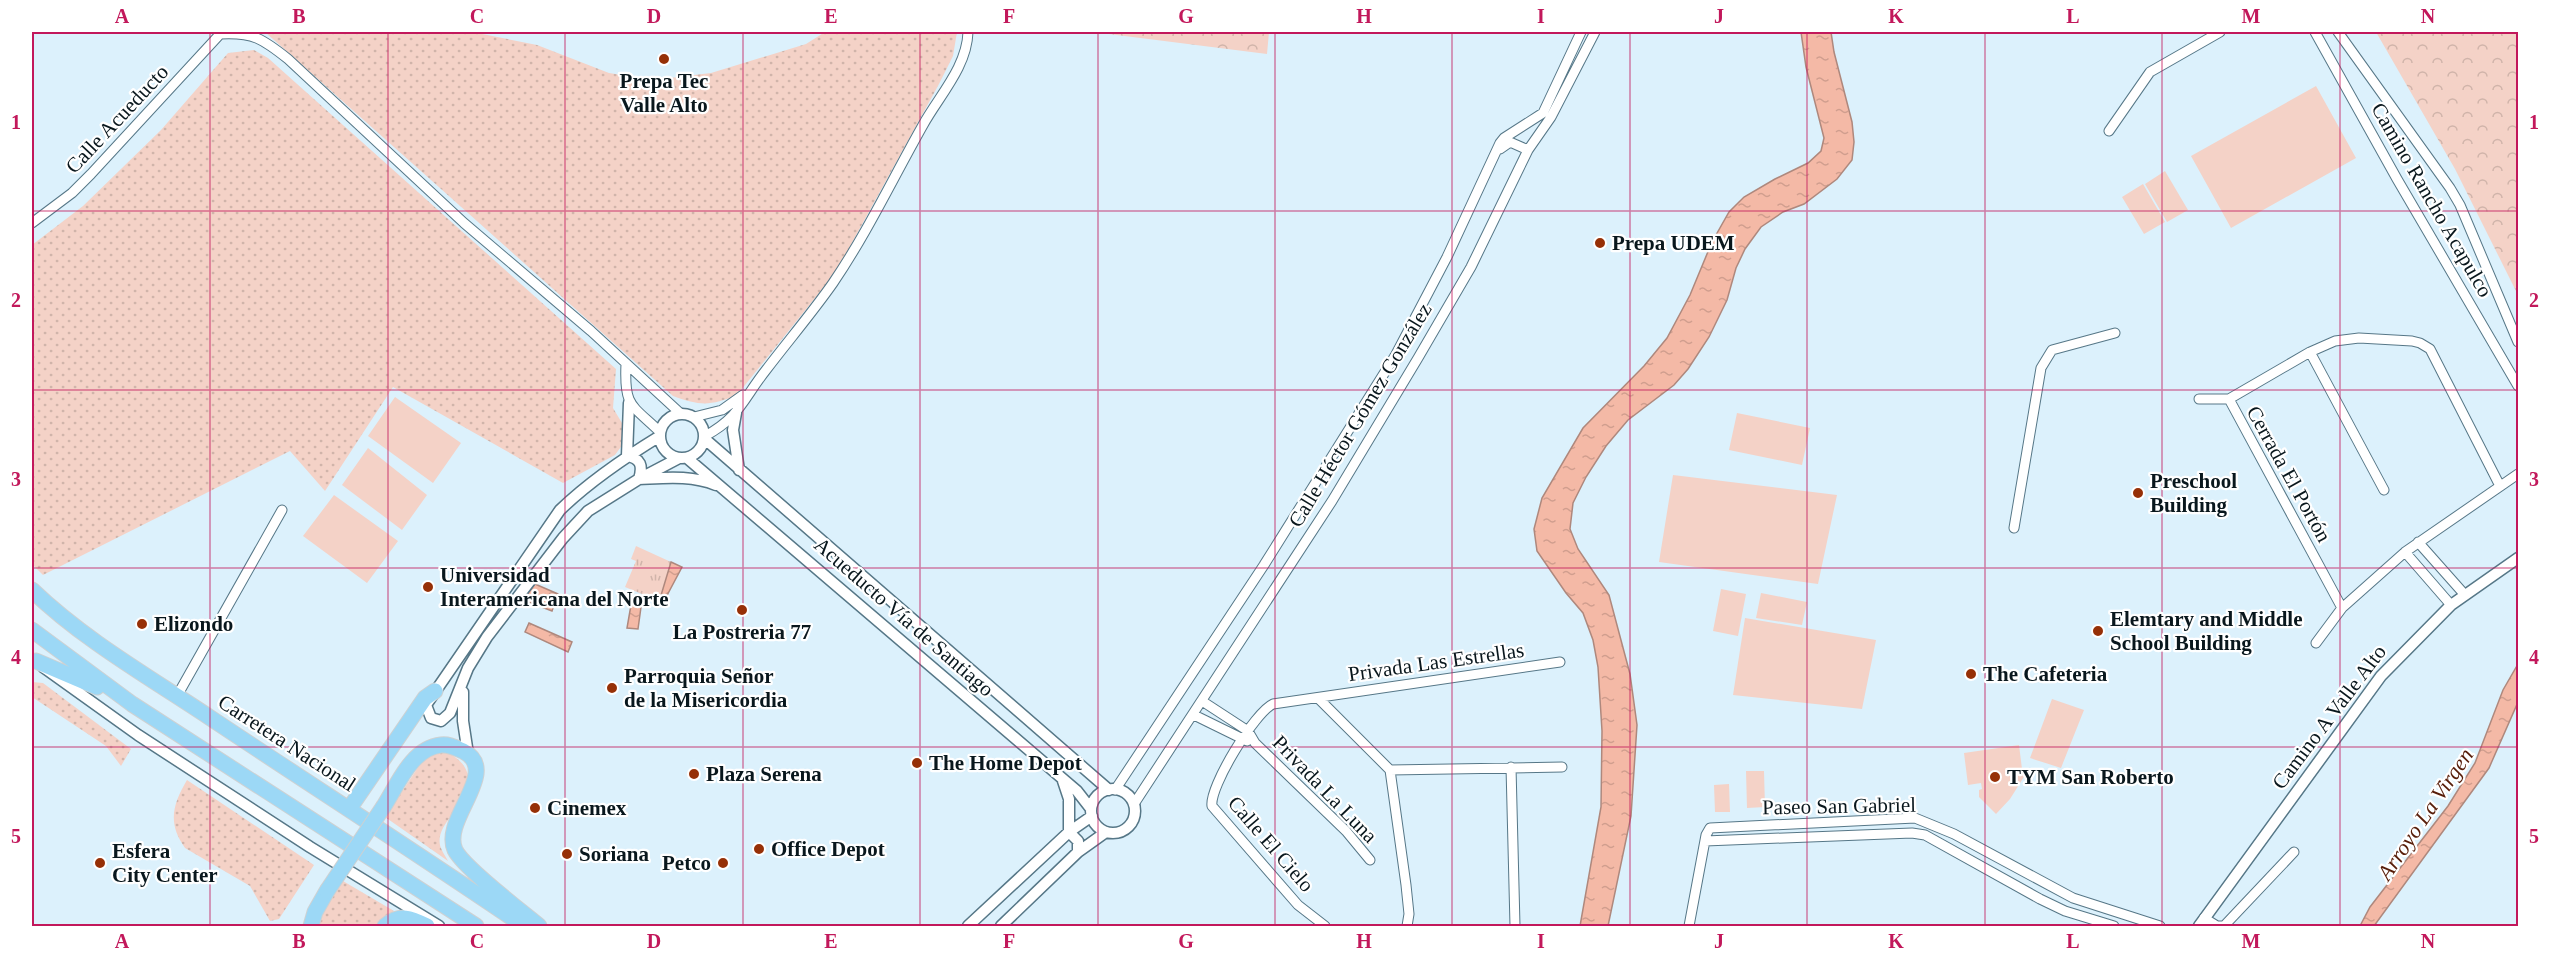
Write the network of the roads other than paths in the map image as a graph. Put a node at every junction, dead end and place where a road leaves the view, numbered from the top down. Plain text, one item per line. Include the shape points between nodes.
1 (968, 32) edge
2 (1581, 32) edge
3 (1594, 32) edge
4 (2220, 32) edge
5 (2315, 32) edge
6 (2338, 32) edge
7 (221, 33) edge
8 (260, 35) edge
9 (1547, 115) junction
10 (2109, 131) dead end
11 (1528, 150) junction
12 (1496, 153) junction
13 (32, 223) edge
14 (2115, 333) dead end
15 (2518, 342) edge
16 (2310, 352) junction
17 (626, 364) junction
18 (754, 386) junction
19 (2518, 386) edge
20 (2199, 399) dead end
21 (2229, 399) junction
22 (629, 402) junction
23 (736, 413) junction
24 (680, 414) junction
25 (694, 417) junction
26 (660, 434) junction
27 (705, 438) junction
28 (627, 456) junction
29 (683, 458) junction
30 (740, 470) junction
31 (2518, 474) edge
32 (639, 479) junction
33 (2500, 486) junction
34 (724, 488) junction
35 (2384, 489) dead end
36 (282, 510) dead end
37 (2014, 528) dead end
38 (2418, 542) junction
39 (2405, 552) junction
40 (2518, 558) edge
41 (1264, 565) junction
42 (1282, 575) junction
43 (32, 590) edge
44 (2465, 595) junction
45 (2451, 605) junction
46 (2342, 608) junction
47 (32, 630) edge
48 (2316, 643) dead end
49 (34, 659) edge
50 (1560, 662) dead end
51 (468, 668) junction
52 (435, 691) junction
53 (177, 696) junction
54 (1318, 698) junction
55 (124, 699) junction
56 (1202, 701) junction
57 (1194, 715) junction
58 (1228, 719) junction
59 (1222, 730) junction
60 (1248, 731) junction
61 (1242, 741) junction
62 (1255, 743) junction
63 (468, 754) junction
64 (1511, 767) junction
65 (1562, 767) dead end
66 (1390, 770) junction
67 (1062, 778) junction
68 (1112, 790) junction
69 (1134, 804) junction
70 (349, 809) junction
71 (1092, 813) junction
72 (1915, 818) junction
73 (1817, 823) junction
74 (1069, 832) junction
75 (1106, 832) junction
76 (1912, 833) junction
77 (1818, 837) junction
78 (1705, 841) junction
79 (1078, 852) junction
80 (2294, 852) dead end
81 (1370, 860) dead end
82 (2016, 868) junction
83 (2009, 880) junction
84 (2106, 910) junction
85 (2202, 922) edge
86 (2100, 924) edge
87 (2160, 926) edge
88 (311, 927) edge
89 (385, 927) edge
90 (427, 927) edge
91 (439, 927) edge
92 (476, 927) edge
93 (524, 927) edge
94 (539, 927) edge
95 (968, 927) edge
96 (1001, 927) edge
97 (1324, 927) edge
98 (1407, 927) edge
99 (1515, 927) edge
100 (1689, 927) edge
101 (2114, 927) edge

1 - 18 street via 958,68 859,243 832,285
2 - 9 street, Calle Héctor Gómez González
3 - 9 street, Calle Héctor Gómez González
4 - 10 street via 2150,72
5 - 19 street, Camino Rancho Acapulco
6 - 15 street via 2460,205
7 - 8 street
7 - 13 street, Calle Acueducto via 91,174
8 - 17 street via 464,224
9 - 11 street, Calle Héctor Gómez González
9 - 12 street, Calle Héctor Gómez González via 1504,138
11 - 12 street via 1510,142
11 - 42 street, Calle Héctor Gómez González via 1471,267 1332,501
12 - 41 street, Calle Héctor Gómez González via 1395,356
14 - 37 street via 2052,350 2046,357
16 - 21 street, Cerrada El Portón
16 - 33 street, Cerrada El Portón via 2347,339 2425,345
16 - 35 street
17 - 22 street via 625,391
17 - 24 street
18 - 23 street
18 - 25 street via 722,410
20 - 21 street
21 - 46 street, Cerrada El Portón
22 - 26 street
22 - 28 street
23 - 27 street
23 - 30 street via 733,442
24 - 25 street
24 - 26 street via 667,420
25 - 27 street via 703,427
26 - 28 street
26 - 29 street via 663,448
27 - 29 street via 699,450
27 - 30 street, Acueducto Vía de Santiago
28 - 32 street via 639,461
28 - 52 street via 560,510
29 - 32 street
29 - 34 street, Acueducto Vía de Santiago
30 - 68 street, Acueducto Vía de Santiago
31 - 33 street
32 - 34 street via 680,478 707,481
32 - 51 street via 588,511 563,538
33 - 38 street
34 - 67 street, Acueducto Vía de Santiago
36 - 53 street
38 - 39 street
38 - 44 street
39 - 45 street
39 - 46 street
40 - 44 street, Camino A Valle Alto
41 - 42 street
41 - 68 street, Calle Héctor Gómez González
42 - 56 street, Calle Héctor Gómez González
43 - 53 highway, Carretera Nacional via 72,624
44 - 45 street, Camino A Valle Alto
45 - 85 street, Camino A Valle Alto via 2381,676
46 - 48 street
47 - 55 highway
49 - 55 highway
49 - 91 street via 48,673 138,735
50 - 54 street, Privada Las Estrellas
51 - 52 street via 450,713 441,721 431,718 426,705
51 - 63 street via 462,706
52 - 70 highway via 425,698
53 - 70 highway, Carretera Nacional
54 - 60 street, Calle El Cielo via 1267,707
54 - 66 street
55 - 92 highway
56 - 57 street, Calle Héctor Gómez González
56 - 58 street
57 - 59 street
57 - 69 street, Calle Héctor Gómez González
58 - 59 street
58 - 60 street
59 - 61 street
60 - 61 street, Calle El Cielo
60 - 62 street, Privada La Luna
61 - 62 street, Privada La Luna
61 - 97 street, Calle El Cielo via 1215,789 1212,806 1298,905
62 - 81 street, Privada La Luna via 1346,831
63 - 88 highway, bridge via 443,745 425,751 411,763 327,891
63 - 94 highway via 475,780 452,832 456,850 470,868
64 - 65 street
64 - 66 street
64 - 99 street
66 - 98 street via 1406,885
67 - 71 street, Acueducto Vía de Santiago
67 - 74 street via 1070,799
68 - 69 street via 1123,792
68 - 71 street via 1097,796
69 - 75 street via 1134,816 1127,828
70 - 93 highway, Carretera Nacional
71 - 74 street
71 - 75 street via 1095,823
72 - 73 street, Paseo San Gabriel
72 - 76 street
72 - 82 street, Paseo San Gabriel
73 - 77 street
73 - 78 street, Paseo San Gabriel via 1715,826
74 - 79 street via 1078,841
74 - 95 street
75 - 79 street
76 - 77 street, Paseo San Gabriel
76 - 83 street, Paseo San Gabriel via 1944,844
77 - 78 street, Paseo San Gabriel
78 - 100 street
79 - 96 street
80 - 85 street via 2224,926
82 - 83 street
82 - 84 street, Paseo San Gabriel via 2050,888
83 - 86 street, Paseo San Gabriel via 2065,911
84 - 86 street
84 - 87 street, Paseo San Gabriel
86 - 101 street, Paseo San Gabriel
89 - 90 highway via 406,917

